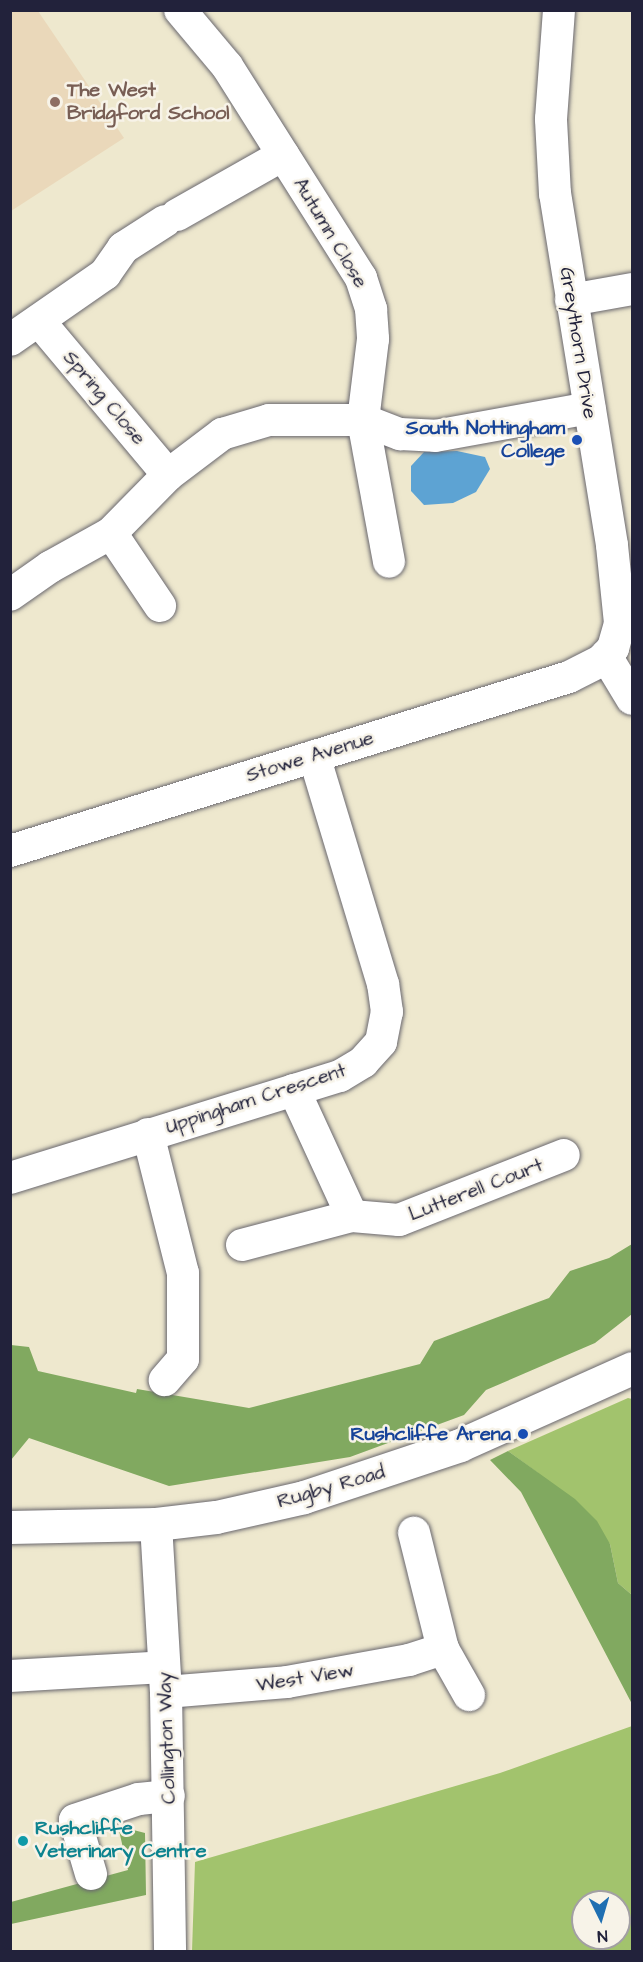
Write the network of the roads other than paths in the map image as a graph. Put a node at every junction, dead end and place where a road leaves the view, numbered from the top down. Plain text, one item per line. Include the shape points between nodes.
1 (180, 10) edge
2 (559, 10) edge
3 (283, 155) junction
4 (633, 290) edge
5 (571, 300) junction
6 (39, 321) junction
7 (10, 340) edge
8 (589, 408) junction
9 (363, 420) junction
10 (168, 475) junction
11 (111, 533) junction
12 (389, 562) dead end
13 (10, 596) edge
14 (160, 606) dead end
15 (606, 656) junction
16 (633, 699) edge
17 (314, 756) junction
18 (10, 851) edge
19 (294, 1090) junction
20 (148, 1134) junction
21 (564, 1155) dead end
22 (10, 1178) edge
23 (352, 1216) junction
24 (242, 1245) dead end
25 (633, 1368) edge
26 (165, 1380) dead end
27 (156, 1524) junction
28 (10, 1527) edge
29 (414, 1533) dead end
30 (443, 1649) junction
31 (10, 1676) edge
32 (165, 1679) junction
33 (469, 1695) dead end
34 (169, 1796) junction
35 (91, 1874) dead end
36 (170, 1952) edge

1 - 3 street, Autumn Close via 227,66
2 - 5 street, Greythorn Drive via 554,39 552,130 555,194
3 - 6 street, Autumn Close via 123,248 105,274
3 - 9 street, Autumn Close via 361,278 371,309 373,339
4 - 5 street
5 - 8 street, Greythorn Drive
6 - 7 street
6 - 10 street, Spring Close
8 - 9 street via 435,436 400,434
8 - 15 street, Greythorn Drive via 620,616 617,640
9 - 10 street via 269,420 222,434
9 - 12 street, Autumn Close
10 - 11 street
11 - 13 street via 50,567
11 - 14 street
15 - 16 street
15 - 17 street, Stowe Avenue via 569,677
17 - 18 street, Stowe Avenue
17 - 19 street, Uppingham Crescent via 387,1012 381,1042 363,1062 340,1076
19 - 20 street, Uppingham Crescent
19 - 23 street
20 - 22 street, Uppingham Crescent
20 - 26 street via 183,1274 183,1359
21 - 23 street, Lutterell Court via 399,1220
23 - 24 street, Lutterell Court
25 - 27 street, Rugby Road via 460,1445 398,1468 293,1499
27 - 28 street, Rugby Road
27 - 32 street, Collington Way
29 - 30 street
30 - 32 street, West View via 409,1660 286,1682
30 - 33 street
31 - 32 street, West View
32 - 34 street, Collington Way
34 - 35 street via 139,1799 75,1820
34 - 36 street, Collington Way

